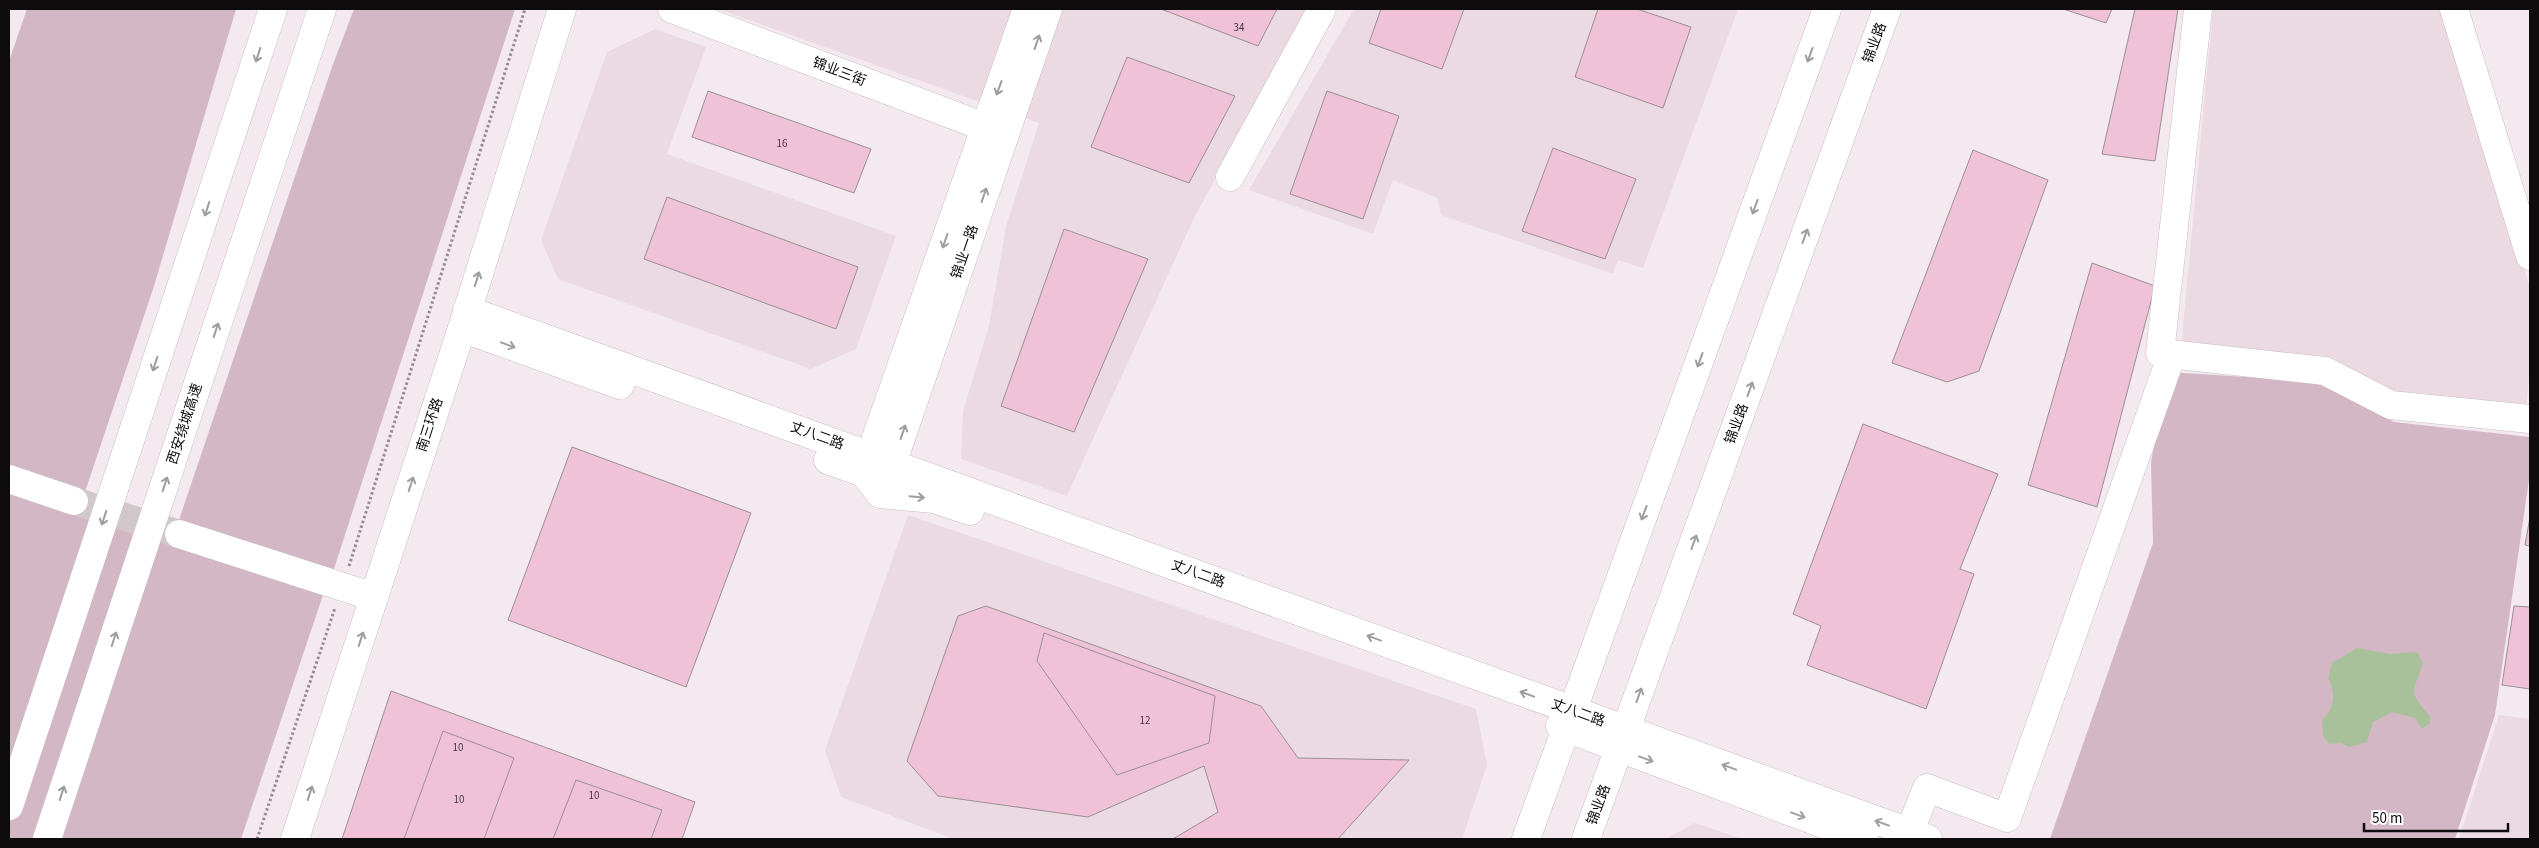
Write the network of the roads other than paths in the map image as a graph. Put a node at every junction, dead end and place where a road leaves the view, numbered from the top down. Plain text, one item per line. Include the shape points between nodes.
1 (273, 9) edge
2 (322, 9) edge
3 (562, 9) edge
4 (672, 9) edge
5 (1027, 9) edge
6 (1048, 9) edge
7 (1322, 9) edge
8 (1827, 9) edge
9 (1887, 9) edge
10 (2198, 9) edge
11 (2454, 9) edge
12 (995, 131) junction
13 (1230, 177) dead end
14 (2530, 256) edge
15 (465, 319) junction
16 (2172, 354) junction
17 (2530, 419) edge
18 (875, 464) junction
19 (9, 479) edge
20 (74, 501) tunnel mouth
21 (179, 534) tunnel mouth
22 (374, 597) junction
23 (1570, 719) junction
24 (1623, 740) junction
25 (9, 806) edge
26 (1919, 836) edge
27 (47, 839) edge
28 (295, 839) edge
29 (1526, 839) edge
30 (1586, 839) edge
31 (1864, 839) edge

1 -> 25 main road
27 -> 2 main road, 西安绕城高速
15 -> 3 main road, 南三环路
4 - 12 main road, 锦业三街
5 -> 12 main road, 锦业一路
12 -> 6 main road, 锦业一路
7 - 13 main road
8 -> 23 main road
24 -> 9 main road, 锦业路
10 - 16 main road via 2160,353
11 - 14 main road
12 - 18 main road, 锦业一路
15 - 18 main road, 丈八二路
22 -> 15 main road, 南三环路
16 - 17 main road via 2325,371 2391,405
16 - 26 main road via 2007,818 1927,788
23 -> 18 main road, 丈八二路
18 -> 23 main road, 丈八二路 via 880,494 934,498
19 - 20 main road
21 - 22 main road
28 -> 22 main road, 南三环路
23 - 24 main road, 丈八二路
23 - 29 main road
26 -> 24 main road, 丈八二路
24 - 30 main road, 锦业路
24 -> 31 main road, 丈八二路

